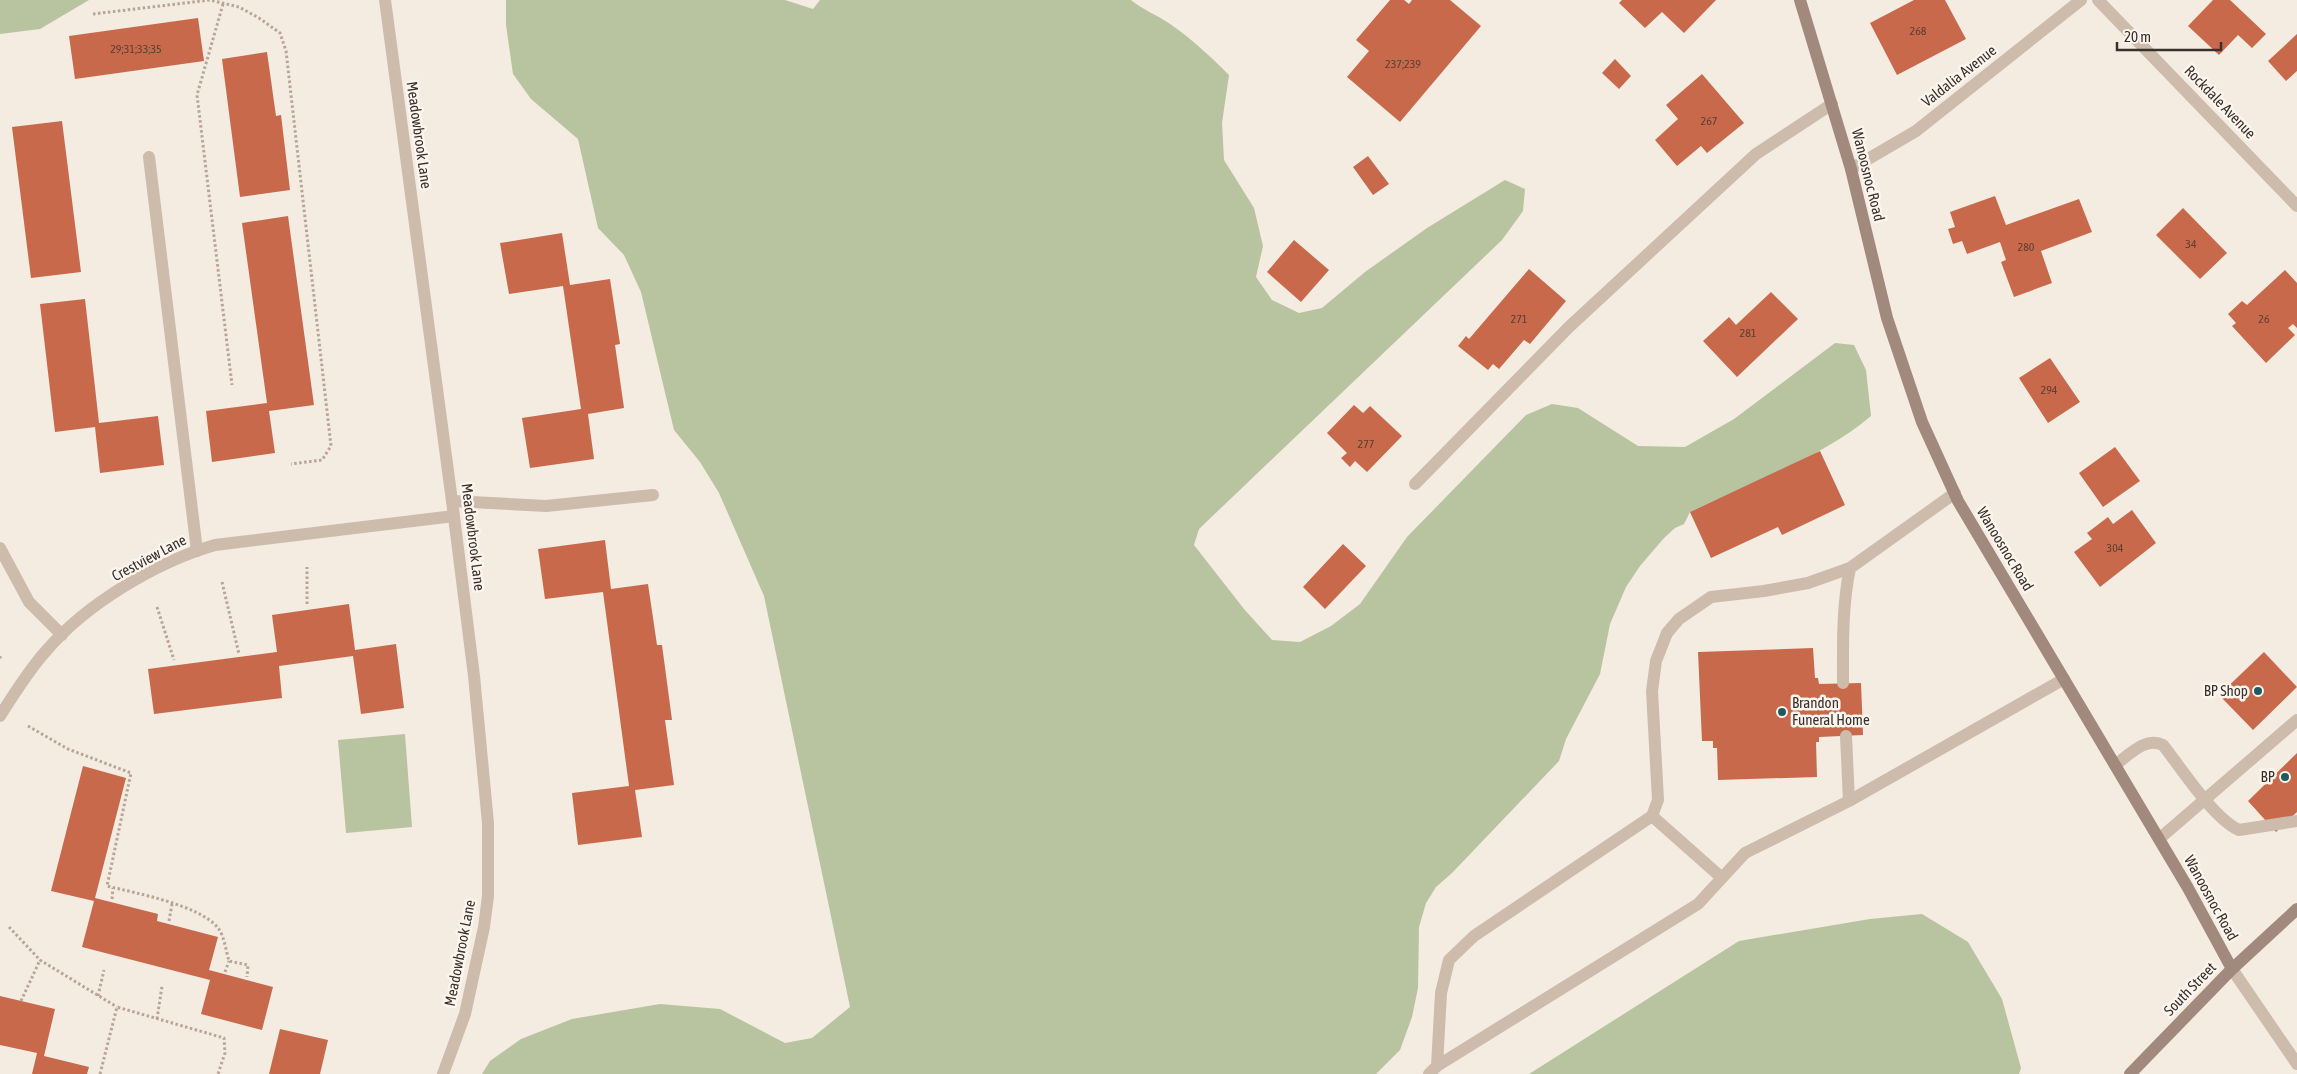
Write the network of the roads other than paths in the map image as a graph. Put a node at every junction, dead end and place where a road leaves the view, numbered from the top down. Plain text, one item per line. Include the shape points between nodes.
1 (385, 0) edge
2 (1800, 0) edge
3 (2082, 0) edge
4 (2098, 0) edge
5 (1832, 104) junction
6 (149, 157) dead end
7 (1851, 169) junction
8 (2297, 206) edge
9 (1415, 484) dead end
10 (1955, 493) junction
11 (653, 494) dead end
12 (452, 500) junction
13 (454, 516) junction
14 (0, 548) edge
15 (197, 551) junction
16 (1850, 568) junction
17 (62, 635) junction
18 (2064, 679) junction
19 (1843, 683) dead end
20 (0, 716) edge
21 (2297, 720) edge
22 (1846, 736) dead end
23 (2115, 765) junction
24 (2205, 799) junction
25 (1849, 800) junction
26 (1652, 816) junction
27 (2297, 821) edge
28 (2159, 839) junction
29 (1722, 878) junction
30 (2297, 909) edge
31 (2232, 969) junction
32 (2297, 1064) edge
33 (1433, 1070) edge
34 (443, 1074) edge
35 (2130, 1074) edge

1 - 12 street, Meadowbrook Lane
2 - 5 main road, Wanoosnoc Road
3 - 7 street, Valdalia Avenue via 1916,132
4 - 8 street, Rockdale Avenue
5 - 7 main road, Wanoosnoc Road
5 - 9 street via 1756,154 1569,327
6 - 15 street
7 - 10 main road, Wanoosnoc Road via 1887,318 1922,422
10 - 16 street
10 - 18 main road, Wanoosnoc Road
11 - 12 street via 546,506
12 - 13 street, Meadowbrook Lane
13 - 15 street, Crestview Lane via 215,545
13 - 34 street, Meadowbrook Lane via 474,676 488,823 488,864 487,903 478,962 465,1014
14 - 17 street via 25,596
15 - 17 street, Crestview Lane via 151,572 97,605
16 - 19 street via 1842,629
16 - 26 street via 1808,583 1711,597 1679,619 1667,633 1656,660 1652,691 1658,800
17 - 20 street, Crestview Lane via 26,676
18 - 23 main road, Wanoosnoc Road
18 - 25 street
21 - 24 street
22 - 25 street
23 - 24 street via 2146,743 2157,742 2163,745
23 - 28 main road, Wanoosnoc Road
24 - 27 street via 2224,820 2239,830
24 - 28 street
25 - 29 street via 1745,853
26 - 29 street
26 - 33 street via 1474,936 1449,960 1441,993
28 - 31 main road, Wanoosnoc Road
29 - 33 street via 1698,904
30 - 31 main road, South Street
31 - 32 street, Wanoosnoc Road
31 - 35 main road, South Street

